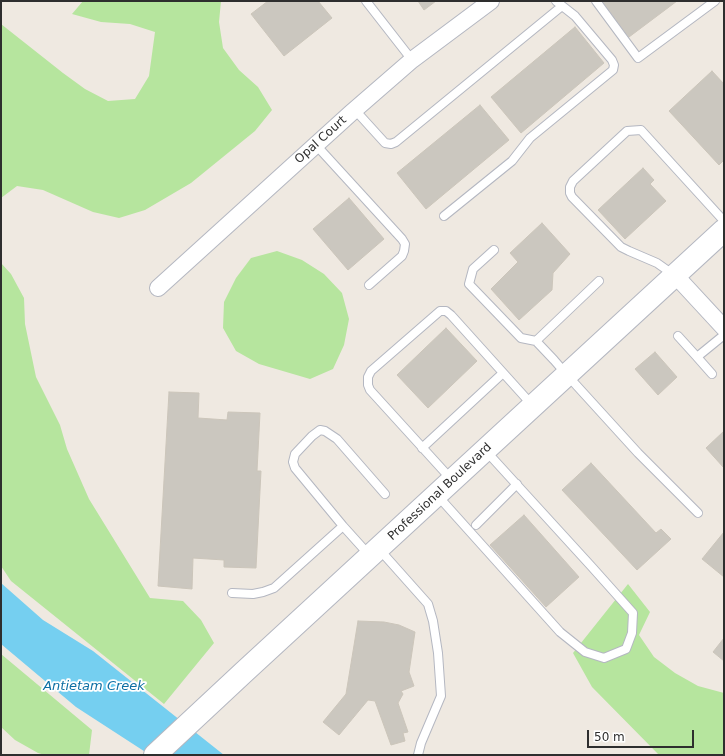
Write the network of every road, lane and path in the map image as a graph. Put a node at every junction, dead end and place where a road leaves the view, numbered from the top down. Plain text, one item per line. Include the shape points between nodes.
1 (366, 1) edge
2 (491, 1) edge
3 (596, 1) edge
4 (715, 1) edge
5 (559, 3) edge
6 (412, 60) junction
7 (355, 110) junction
8 (316, 145) junction
9 (444, 216) dead end
10 (724, 221) edge
11 (724, 230) edge
12 (494, 250) dead end
13 (675, 275) junction
14 (599, 281) dead end
15 (370, 285) dead end
16 (158, 288) dead end
17 (724, 328) edge
18 (724, 335) edge
19 (678, 336) dead end
20 (536, 341) junction
21 (697, 357) junction
22 (503, 373) junction
23 (712, 374) dead end
24 (567, 375) junction
25 (533, 406) junction
26 (422, 448) junction
27 (486, 450) junction
28 (517, 484) junction
29 (445, 488) junction
30 (385, 494) dead end
31 (698, 513) dead end
32 (476, 525) dead end
33 (343, 526) junction
34 (375, 552) junction
35 (232, 592) dead end
36 (155, 755) edge
37 (418, 755) edge

1 - 6 lane
2 - 6 street, Opal Court
3 - 4 lane via 638,58
5 - 7 lane via 396,142 385,143
5 - 9 lane via 575,16 612,60 613,70 530,138 512,161
6 - 7 street, Opal Court
7 - 8 street, Opal Court
8 - 15 lane via 405,244 402,256
8 - 16 street, Opal Court
10 - 13 lane via 641,130 627,131 573,181 570,187 572,197 621,246 657,263
11 - 13 street, Professional Boulevard
12 - 20 lane via 473,269 469,284 521,338
13 - 17 street
13 - 24 street, Professional Boulevard
14 - 20 lane
18 - 21 lane
19 - 21 lane
20 - 24 lane
21 - 23 lane
22 - 25 lane
22 - 26 lane
22 - 26 lane via 446,311 440,311 371,371 368,378 370,390
24 - 25 street, Professional Boulevard
24 - 31 lane via 638,453
25 - 27 street, Professional Boulevard
26 - 29 lane
27 - 28 lane
27 - 29 street, Professional Boulevard
28 - 29 lane via 633,613 632,633 626,649 604,658 585,652 560,632
28 - 32 lane
29 - 34 street, Professional Boulevard
30 - 33 lane via 337,439 320,430 312,436 295,454 295,468
33 - 34 lane
33 - 35 lane via 274,588 263,592
34 - 36 street, Professional Boulevard
34 - 37 lane via 428,604 433,621 441,696

